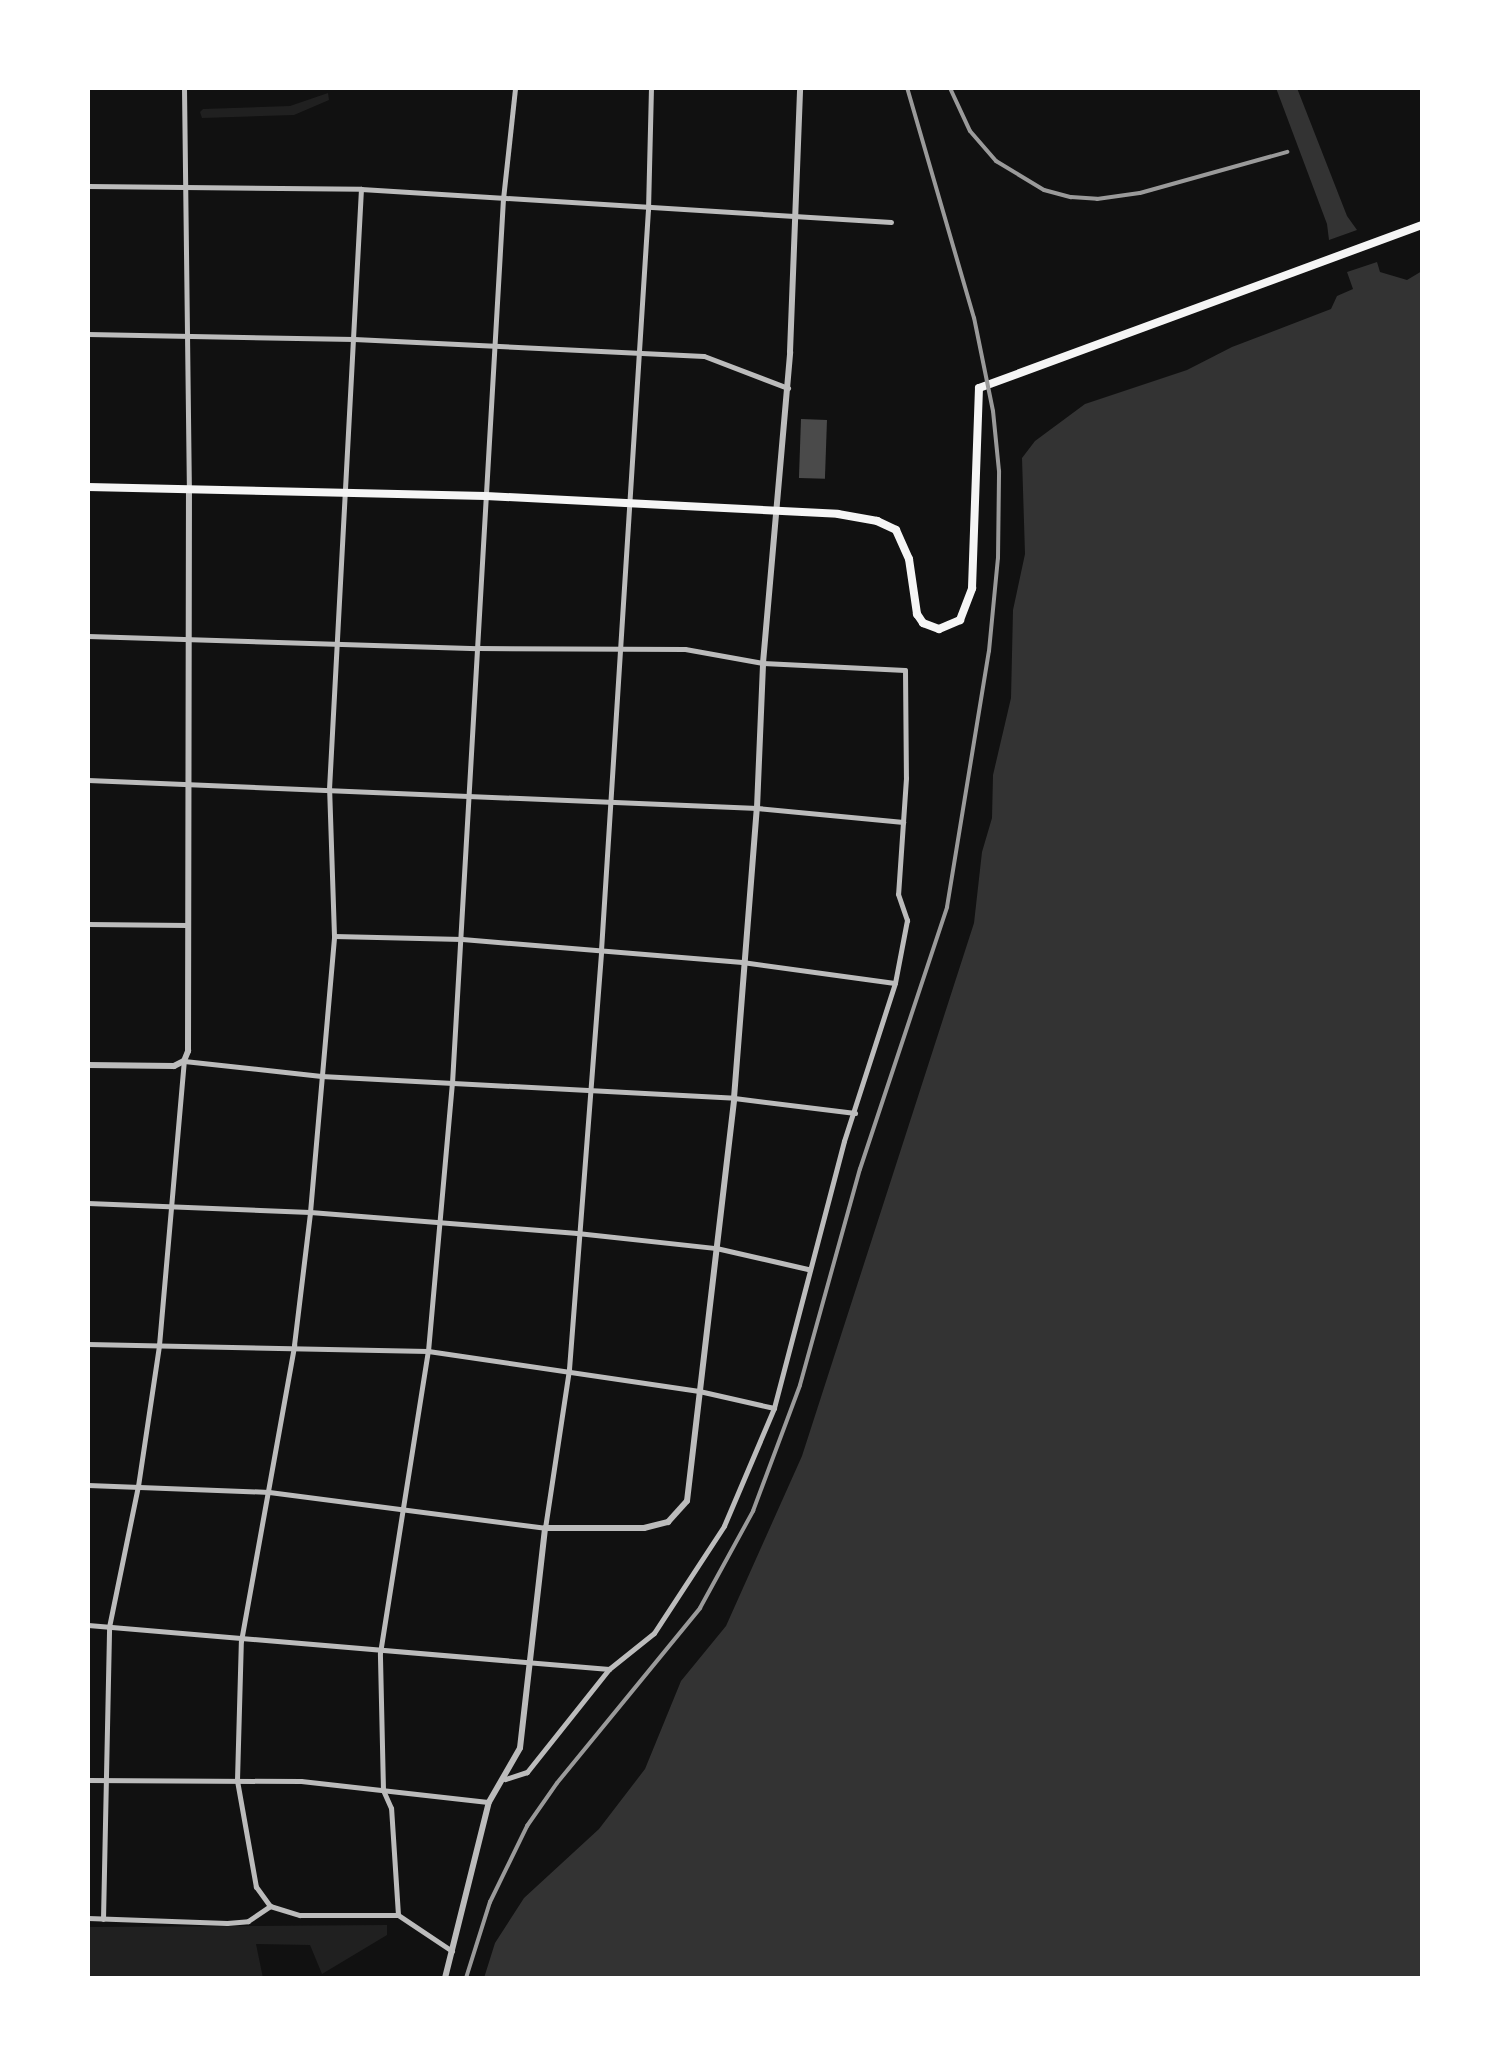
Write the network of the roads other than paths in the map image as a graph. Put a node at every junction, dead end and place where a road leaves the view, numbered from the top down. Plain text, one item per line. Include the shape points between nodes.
1 (184, 88) edge
2 (515, 88) edge
3 (650, 88) edge
4 (800, 88) edge
5 (88, 186) edge
6 (185, 186) junction
7 (361, 189) junction
8 (502, 200) junction
9 (648, 210) junction
10 (796, 216) junction
11 (891, 222) dead end
12 (1422, 225) edge
13 (88, 334) edge
14 (189, 334) junction
15 (354, 339) junction
16 (494, 345) junction
17 (638, 354) junction
18 (788, 388) junction
19 (88, 486) edge
20 (189, 489) junction
21 (343, 493) junction
22 (486, 496) junction
23 (629, 504) junction
24 (779, 512) junction
25 (88, 636) edge
26 (187, 636) junction
27 (338, 642) junction
28 (478, 648) junction
29 (620, 650) junction
30 (763, 663) junction
31 (88, 780) edge
32 (188, 784) junction
33 (329, 789) junction
34 (465, 795) junction
35 (609, 802) junction
36 (758, 808) junction
37 (903, 822) junction
38 (88, 924) edge
39 (187, 925) junction
40 (334, 936) junction
41 (462, 939) junction
42 (601, 950) junction
43 (742, 962) junction
44 (895, 983) junction
45 (184, 1061) junction
46 (88, 1065) edge
47 (321, 1076) junction
48 (452, 1083) junction
49 (590, 1090) junction
50 (734, 1098) junction
51 (855, 1113) junction
52 (88, 1203) edge
53 (172, 1206) junction
54 (310, 1212) junction
55 (438, 1220) junction
56 (578, 1233) junction
57 (716, 1248) junction
58 (808, 1269) junction
59 (88, 1344) edge
60 (158, 1345) junction
61 (294, 1345) junction
62 (428, 1351) junction
63 (568, 1369) junction
64 (699, 1391) junction
65 (774, 1408) junction
66 (88, 1484) edge
67 (138, 1486) junction
68 (269, 1492) junction
69 (402, 1512) junction
70 (545, 1528) junction
71 (88, 1624) edge
72 (109, 1627) junction
73 (241, 1640) junction
74 (380, 1653) junction
75 (530, 1666) junction
76 (609, 1669) junction
77 (505, 1779) junction
78 (88, 1780) edge
79 (104, 1780) junction
80 (237, 1780) junction
81 (383, 1790) junction
82 (489, 1802) junction
83 (270, 1906) junction
84 (398, 1915) junction
85 (88, 1918) edge
86 (104, 1918) junction
87 (452, 1951) junction
88 (446, 1978) edge

1 - 6 street
2 - 8 street
3 - 9 street
4 - 10 street
5 - 6 street
6 - 7 street
6 - 14 street
7 - 8 street
7 - 15 street
8 - 9 street
8 - 16 street
9 - 10 street
9 - 17 street
10 - 11 street
10 - 18 street
12 - 24 main road via 979,388 974,572 954,625 938,630 918,614 909,559 896,530 878,520
13 - 14 street
14 - 15 street
14 - 20 street
15 - 16 street
15 - 21 street
16 - 17 street
16 - 22 street
17 - 18 street via 704,356
17 - 23 street
18 - 24 street
19 - 20 main road
20 - 21 main road
20 - 26 street
21 - 22 main road
21 - 27 street
22 - 23 main road
22 - 28 street
23 - 24 main road
23 - 29 street
24 - 30 street
25 - 26 street
26 - 27 street
26 - 32 street
27 - 28 street
27 - 33 street
28 - 29 street
28 - 34 street
29 - 30 street via 685,649
29 - 35 street
30 - 36 street
30 - 37 street via 905,670
31 - 32 street
32 - 33 street
32 - 39 street
33 - 34 street
33 - 40 street
34 - 35 street
34 - 41 street
35 - 36 street
35 - 42 street
36 - 37 street
36 - 43 street
37 - 44 street via 898,894 907,920
38 - 39 street
39 - 45 street
40 - 41 street
40 - 47 street
41 - 42 street
41 - 48 street
42 - 43 street
42 - 49 street
43 - 44 street
43 - 50 street
44 - 51 street
45 - 46 street
45 - 47 street
45 - 53 street
47 - 48 street
47 - 54 street
48 - 49 street
48 - 55 street
49 - 50 street
49 - 56 street
50 - 51 street
50 - 57 street
51 - 58 street
52 - 53 street
53 - 54 street
53 - 60 street
54 - 55 street
54 - 61 street
55 - 56 street
55 - 62 street
56 - 57 street
56 - 63 street
57 - 58 street
57 - 64 street
58 - 65 street
59 - 60 street
60 - 61 street
60 - 67 street
61 - 62 street
61 - 68 street
62 - 63 street
62 - 69 street
63 - 64 street
63 - 70 street
64 - 65 street
64 - 70 street via 687,1501 668,1522
65 - 76 street via 724,1526 688,1585 654,1633
66 - 67 street
67 - 68 street
67 - 72 street
68 - 69 street
68 - 73 street
69 - 70 street
69 - 74 street
70 - 75 street
71 - 72 street
72 - 73 street
72 - 79 street
73 - 74 street
73 - 80 street
74 - 75 street
74 - 81 street
75 - 76 street
75 - 77 street via 520,1748
76 - 77 street via 527,1772
77 - 82 street
78 - 79 street
79 - 80 street
79 - 86 street
80 - 81 street
80 - 83 street via 256,1887
81 - 82 street
81 - 84 street via 391,1808
82 - 87 street
83 - 84 street via 300,1914
83 - 86 street via 248,1921 227,1923
84 - 87 street
85 - 86 street
87 - 88 street

